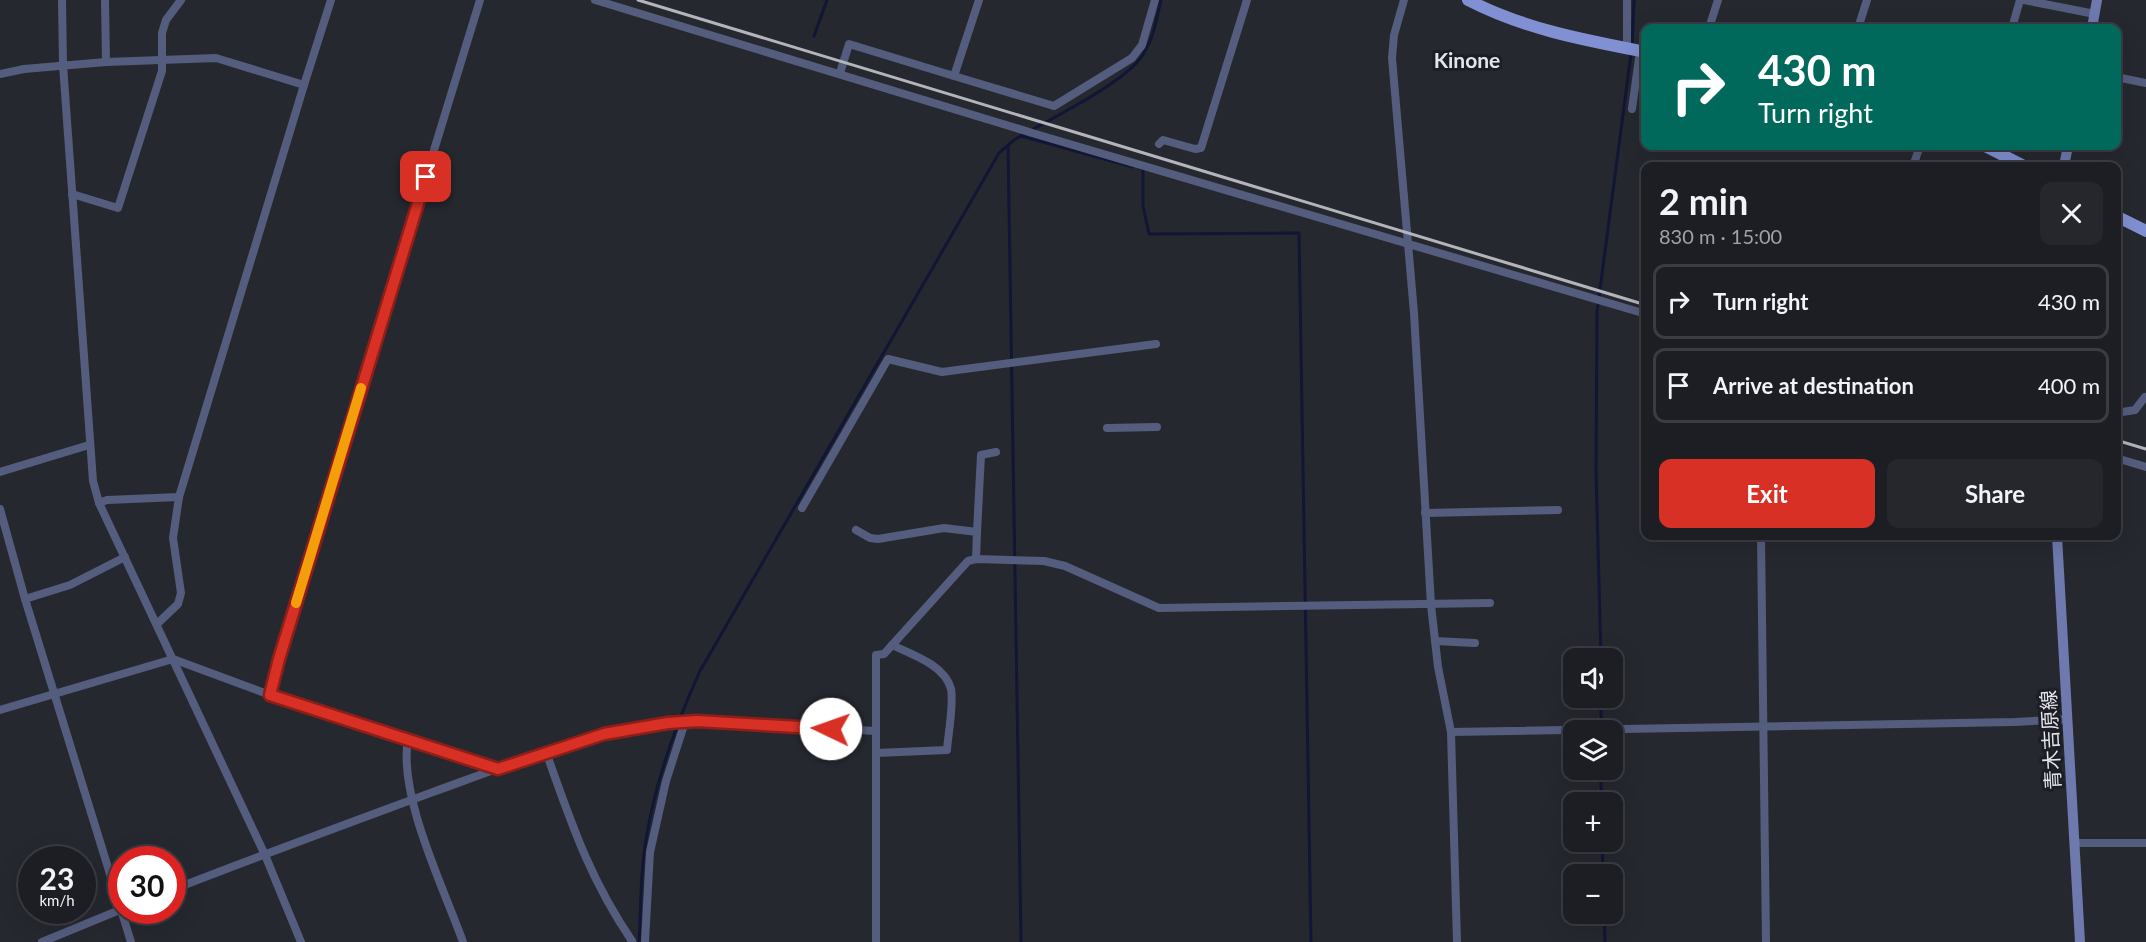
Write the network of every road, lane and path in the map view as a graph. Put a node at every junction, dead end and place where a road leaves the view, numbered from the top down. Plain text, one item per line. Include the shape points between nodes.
1 (62, 0) edge
2 (105, 0) edge
3 (181, 0) edge
4 (331, 0) edge
5 (480, 0) edge
6 (595, 0) edge
7 (979, 0) edge
8 (1155, 0) edge
9 (1247, 0) edge
10 (1404, 0) edge
11 (1468, 0) edge
12 (1628, 0) edge
13 (1718, 0) edge
14 (1867, 0) edge
15 (2022, 0) edge
16 (2097, 0) edge
17 (2095, 14) junction
18 (1710, 24) edge
19 (1859, 24) edge
20 (2013, 24) edge
21 (2092, 24) edge
22 (1627, 48) junction
23 (1641, 51) edge
24 (163, 58) junction
25 (106, 62) junction
26 (1641, 62) edge
27 (63, 65) junction
28 (840, 73) junction
29 (0, 74) edge
30 (954, 76) junction
31 (2121, 78) edge
32 (2146, 83) edge
33 (304, 85) junction
34 (1632, 109) dead end
35 (1159, 144) dead end
36 (1992, 150) edge
37 (2016, 162) edge
38 (72, 194) junction
39 (2121, 218) edge
40 (2146, 231) edge
41 (1408, 243) junction
42 (1641, 313) edge
43 (1156, 345) dead end
44 (2145, 397) edge
45 (2121, 412) edge
46 (1157, 427) dead end
47 (1107, 428) dead end
48 (88, 445) junction
49 (996, 452) dead end
50 (2121, 460) edge
51 (2146, 467) edge
52 (0, 472) edge
53 (179, 496) junction
54 (99, 503) junction
55 (0, 508) edge
56 (802, 508) dead end
57 (1558, 510) dead end
58 (1425, 513) junction
59 (856, 530) dead end
60 (977, 532) junction
61 (1761, 540) edge
62 (2057, 540) edge
63 (125, 557) junction
64 (976, 559) junction
65 (25, 599) junction
66 (1490, 603) dead end
67 (1431, 605) junction
68 (157, 624) junction
69 (1435, 641) junction
70 (1475, 643) dead end
71 (892, 645) junction
72 (173, 659) junction
73 (54, 694) junction
74 (270, 695) junction
75 (0, 710) edge
76 (2068, 719) junction
77 (685, 722) junction
78 (1762, 725) junction
79 (876, 732) junction
80 (1451, 732) junction
81 (408, 739) junction
82 (546, 752) junction
83 (876, 753) junction
84 (498, 769) junction
85 (411, 800) junction
86 (2075, 843) junction
87 (2146, 843) edge
88 (265, 855) junction
89 (108, 868) edge
90 (186, 885) edge
91 (108, 915) edge
92 (125, 924) edge
93 (632, 941) edge
94 (645, 941) edge
95 (42, 942) edge
96 (131, 942) edge
97 (301, 942) edge
98 (464, 942) edge
99 (876, 942) edge
100 (1457, 942) edge
101 (1766, 942) edge
102 (2080, 942) edge

1 - 27 street
2 - 25 street
3 - 24 street via 166,20
4 - 33 street
5 - 74 street
6 - 28 street
7 - 30 street
8 - 30 street via 1142,45 1132,58 1054,106
9 - 35 street via 1201,148 1163,140
10 - 41 street via 1392,58
11 - 22 main road via 1540,29
12 - 22 street
13 - 18 street
14 - 19 street
15 - 17 street
15 - 20 street
16 - 17 main road
17 - 21 main road
22 - 23 main road
24 - 25 street
24 - 33 street via 216,58
24 - 38 street via 118,208
25 - 27 street
26 - 34 street
27 - 29 street
27 - 38 street
28 - 30 street via 849,44
28 - 41 street
31 - 32 street
33 - 53 street
36 - 37 main road
38 - 48 street
39 - 40 main road
41 - 42 street
41 - 58 street
43 - 56 street via 942,372 888,359
44 - 45 street via 2135,410
46 - 47 street
48 - 52 street
48 - 54 street
49 - 60 street via 981,455
50 - 51 street
53 - 54 street
53 - 68 street via 173,538 181,593 178,604
54 - 63 street
55 - 65 street
57 - 58 street
58 - 67 street
59 - 60 street via 878,539 944,528
60 - 64 street
61 - 78 street
62 - 76 main road, 青木吉原線
63 - 65 street via 70,585
63 - 68 street
64 - 67 street via 1044,561 1065,566 1159,608
64 - 71 street via 968,561
65 - 73 street
66 - 67 street
67 - 69 street
68 - 72 street
69 - 70 street
69 - 80 street
71 - 79 street via 884,654 876,655
71 - 83 street via 923,659 951,689 946,750
72 - 73 street
72 - 74 street
72 - 88 street
73 - 75 street
73 - 89 street
74 - 81 street
76 - 78 street
76 - 86 main road, 青木吉原線
77 - 79 street
77 - 82 street via 604,734
77 - 94 street via 666,781 650,852
78 - 80 street
78 - 101 street
79 - 83 street
80 - 100 street
81 - 84 street
81 - 85 street via 405,758
82 - 84 street
82 - 93 street via 581,851
83 - 99 street
84 - 85 street
85 - 88 street
85 - 98 street
86 - 87 street
86 - 102 main road, 青木吉原線
88 - 90 street
88 - 97 street
91 - 95 street
92 - 96 street
93 - 94 street

